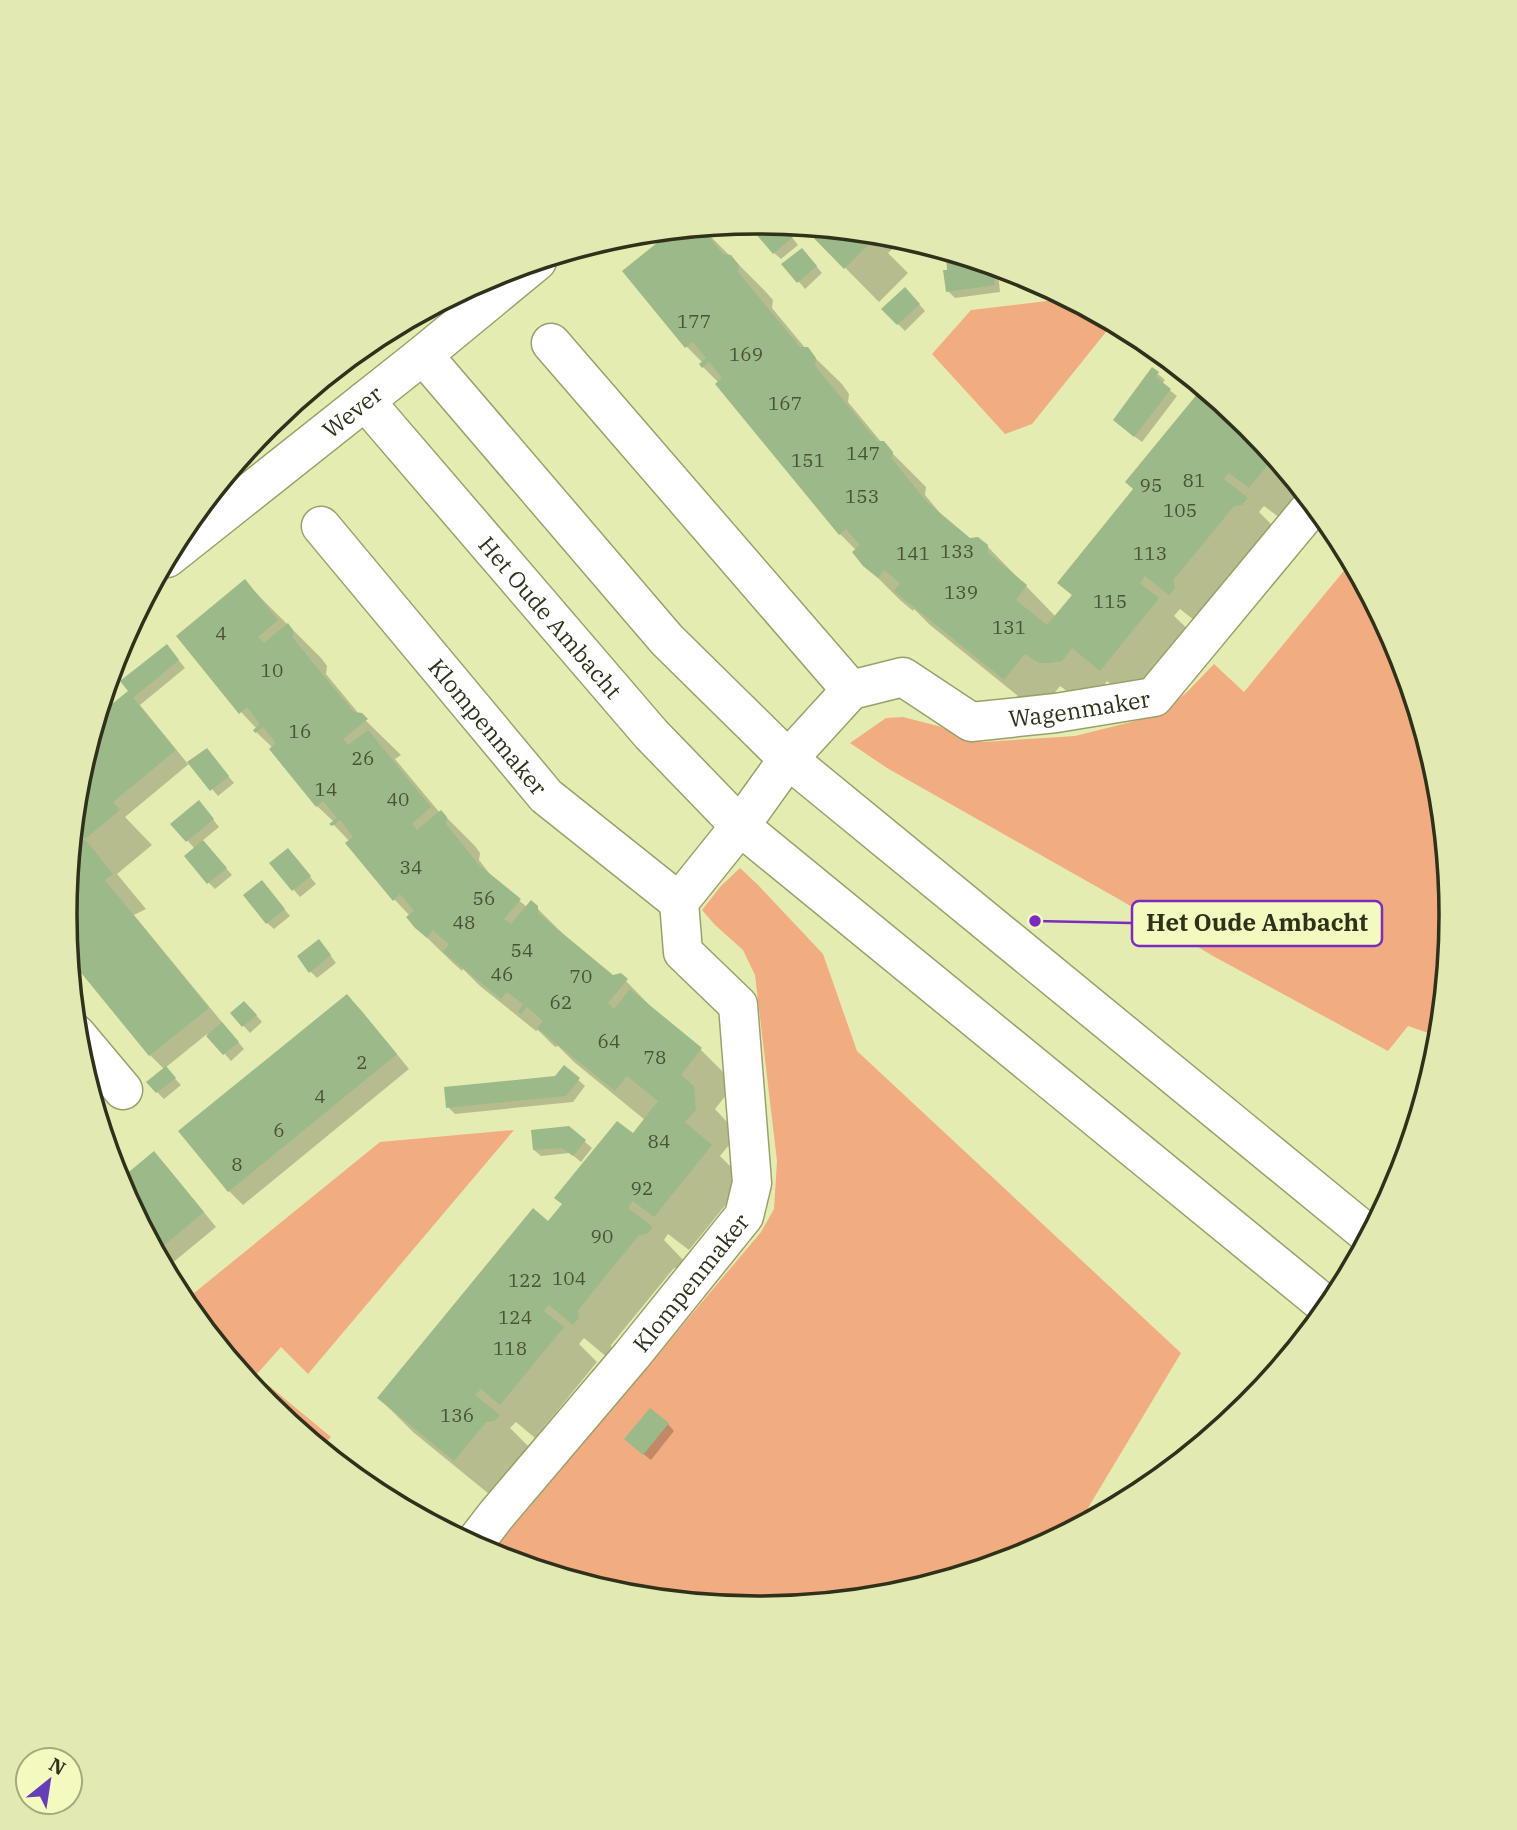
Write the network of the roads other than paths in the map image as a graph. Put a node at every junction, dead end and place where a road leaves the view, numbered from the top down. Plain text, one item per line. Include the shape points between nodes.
1 (516, 278) edge
2 (551, 343) dead end
3 (423, 355) junction
4 (365, 401) junction
5 (1308, 512) edge
6 (321, 526) dead end
7 (189, 540) edge
8 (850, 690) junction
9 (788, 759) junction
10 (740, 826) junction
11 (679, 902) junction
12 (91, 1052) edge
13 (123, 1090) dead end
14 (1363, 1230) edge
15 (1320, 1301) edge
16 (479, 1536) edge

1 - 3 street, Wever
2 - 8 street
3 - 4 street, Wever
3 - 9 street via 667,640
4 - 7 street, Wever
4 - 10 street, Het Oude Ambacht via 651,734
5 - 8 street, Wagenmaker via 1154,697 971,722 903,677
6 - 11 street, Klompenmaker via 546,796
8 - 9 street
9 - 10 street
9 - 14 street
10 - 11 street
10 - 15 street, Het Oude Ambacht
11 - 16 street, Klompenmaker via 683,952 738,1005 752,1183 744,1216
12 - 13 street

